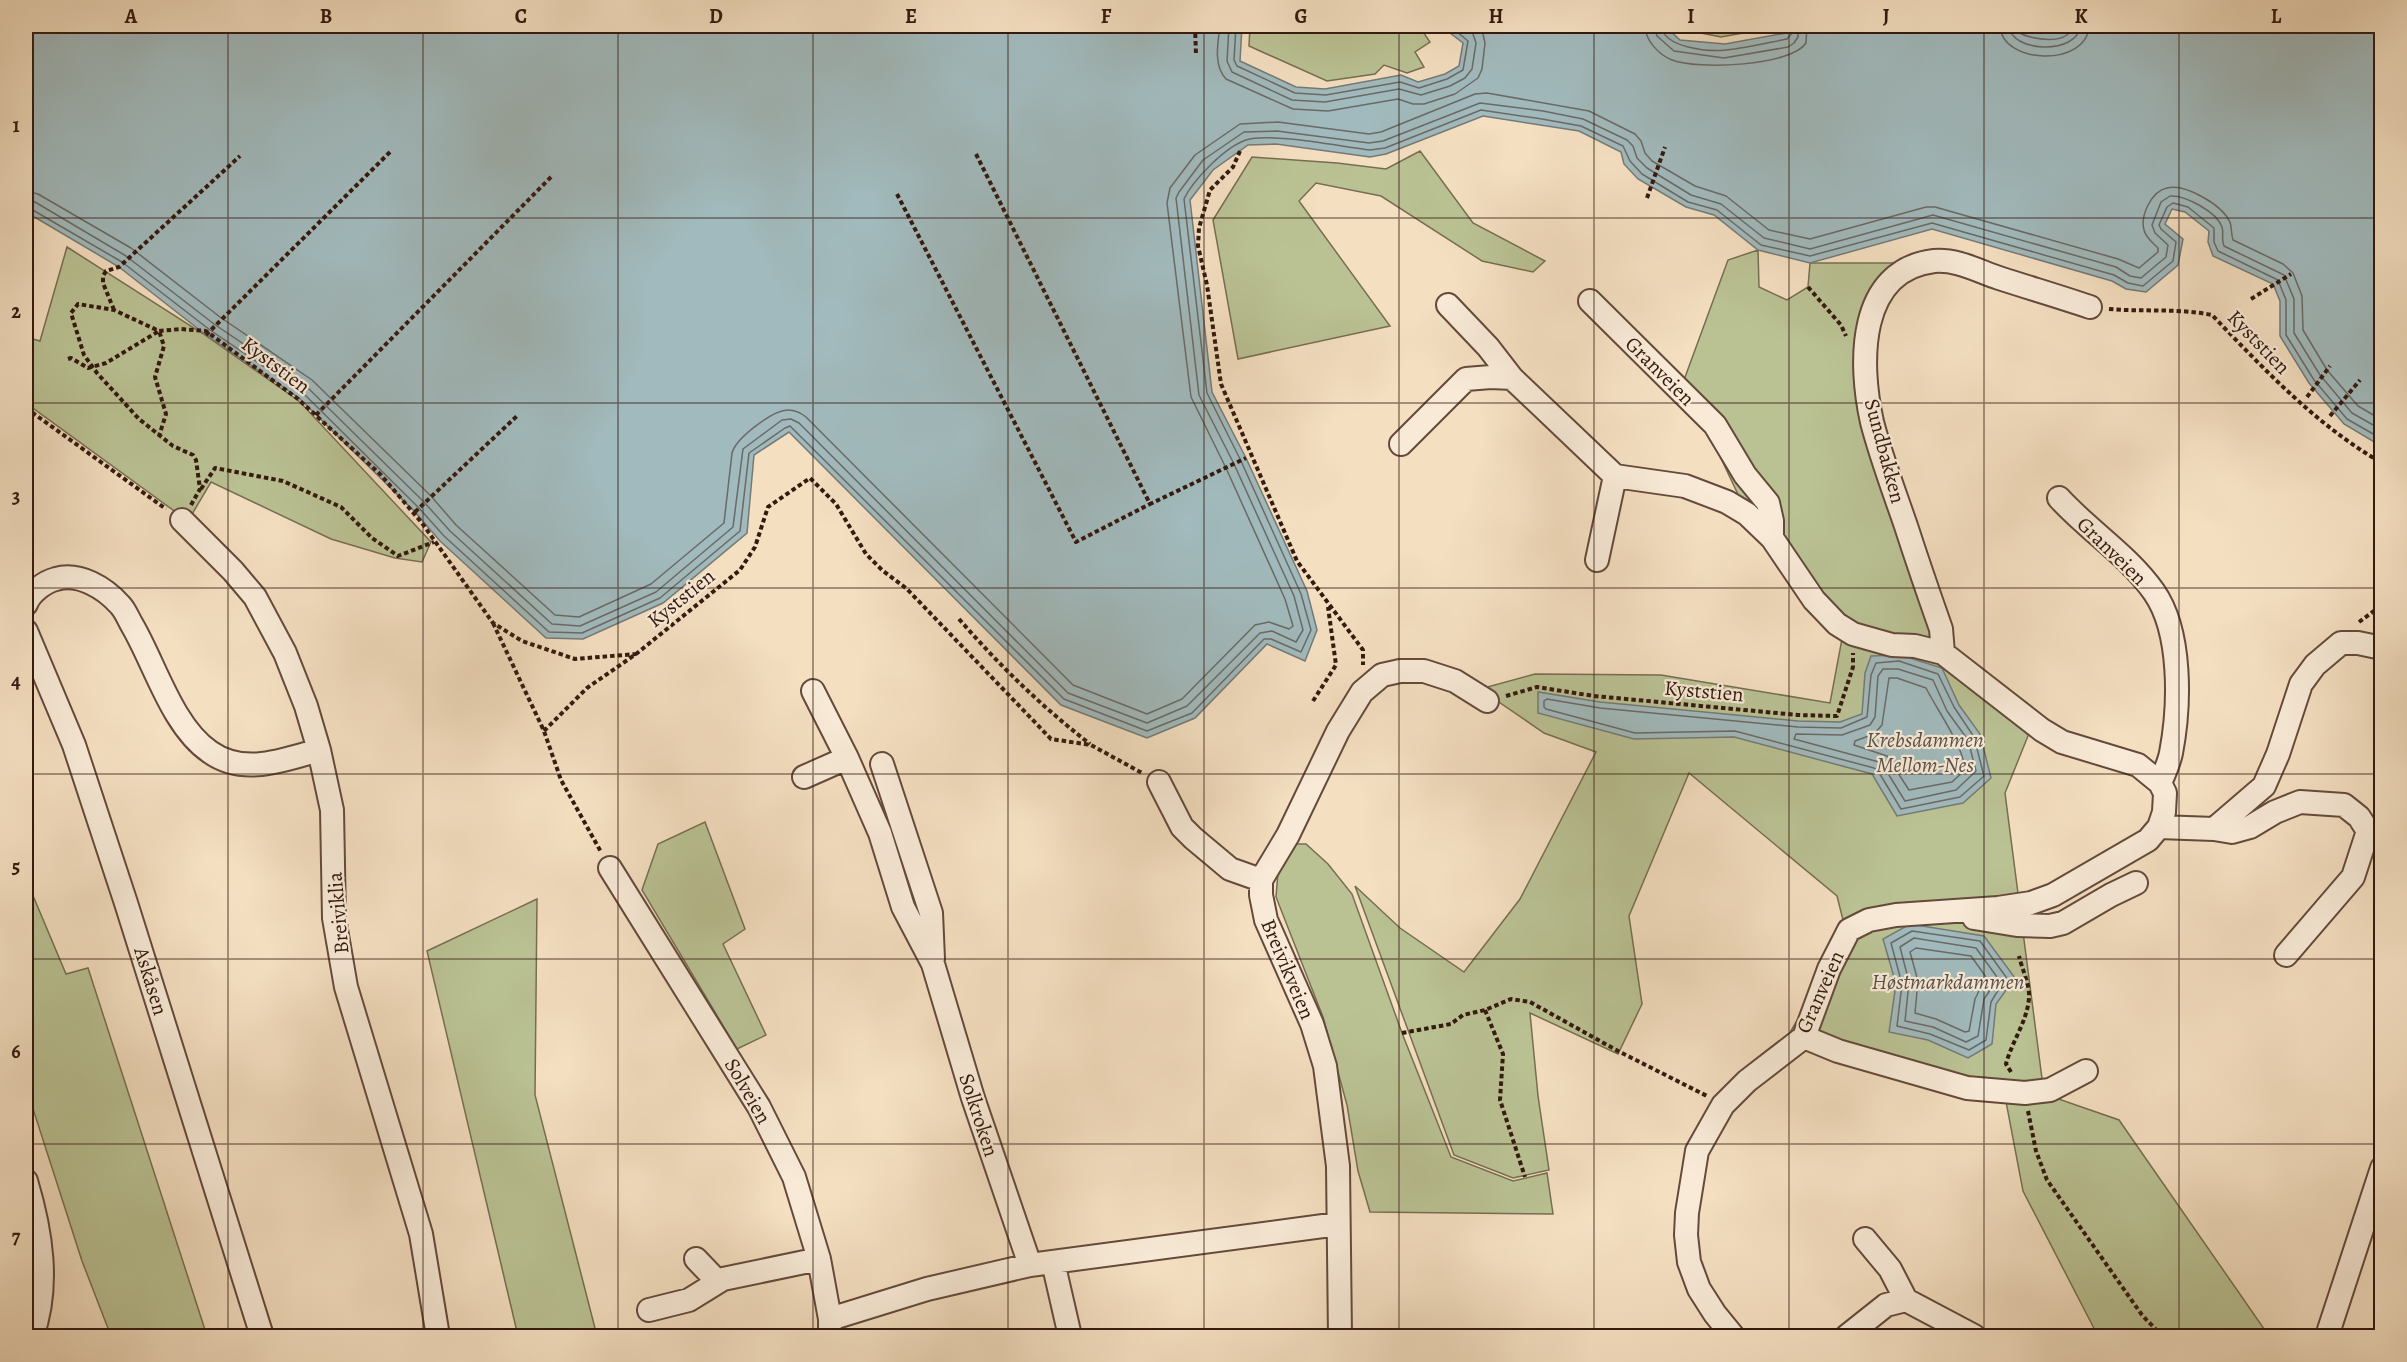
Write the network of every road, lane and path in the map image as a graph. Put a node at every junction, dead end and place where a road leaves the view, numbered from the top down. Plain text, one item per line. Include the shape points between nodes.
1 (1195, 26) edge
2 (1216, 26) edge
3 (1196, 55) dead end
4 (1665, 147) dead end
5 (392, 150) dead end
6 (1240, 151) dead end
7 (976, 154) dead end
8 (240, 156) dead end
9 (552, 176) dead end
10 (897, 194) dead end
11 (1647, 198) dead end
12 (2291, 274) dead end
13 (1808, 287) dead end
14 (2251, 299) dead end
15 (1590, 301) dead end
16 (1448, 306) dead end
17 (2090, 307) joint
18 (114, 310) junction
19 (159, 331) junction
20 (207, 335) dead end
21 (68, 359) dead end
22 (91, 366) junction
23 (2330, 366) dead end
24 (1866, 370) junction
25 (1512, 378) junction
26 (2360, 380) dead end
27 (2307, 397) dead end
28 (26, 408) edge
29 (316, 415) dead end
30 (518, 415) dead end
31 (2330, 416) dead end
32 (159, 436) junction
33 (1401, 444) dead end
34 (1246, 458) dead end
35 (2382, 463) edge
36 (1615, 476) junction
37 (200, 489) junction
38 (2059, 498) dead end
39 (1150, 504) junction
40 (415, 512) dead end
41 (182, 520) junction
42 (1772, 538) junction
43 (434, 542) junction
44 (1597, 560) dead end
45 (26, 598) edge
46 (1328, 606) junction
47 (959, 619) dead end
48 (493, 622) junction
49 (26, 631) edge
50 (1852, 634) junction
51 (2382, 648) edge
52 (1943, 653) junction
53 (636, 654) junction
54 (813, 691) dead end
55 (1362, 692) junction
56 (1313, 701) dead end
57 (1487, 701) joint
58 (544, 731) junction
59 (1091, 745) junction
60 (319, 750) junction
61 (847, 758) junction
62 (882, 764) dead end
63 (804, 777) dead end
64 (1159, 782) joint
65 (2160, 783) junction
66 (2159, 827) junction
67 (2214, 829) junction
68 (2375, 834) edge
69 (610, 868) joint
70 (1261, 880) junction
71 (2136, 883) dead end
72 (1956, 910) junction
73 (2286, 955) dead end
74 (2019, 956) dead end
75 (933, 963) junction
76 (1485, 1010) junction
77 (1402, 1032) dead end
78 (1804, 1036) junction
79 (2086, 1071) dead end
80 (2025, 1093) junction
81 (1723, 1105) junction
82 (2382, 1168) edge
83 (1525, 1177) dead end
84 (26, 1181) edge
85 (1338, 1224) junction
86 (1865, 1239) dead end
87 (819, 1259) junction
88 (696, 1260) dead end
89 (1053, 1262) junction
90 (1030, 1264) junction
91 (718, 1282) junction
92 (1906, 1300) junction
93 (649, 1310) dead end
94 (830, 1328) edge
95 (32, 1336) edge
96 (262, 1336) edge
97 (438, 1336) edge
98 (1070, 1336) edge
99 (1340, 1336) edge
100 (1733, 1336) edge
101 (1847, 1336) edge
102 (1974, 1336) edge
103 (2162, 1336) edge
104 (2327, 1336) edge

1 - 2 path
1 - 3 path
4 - 11 path
5 - 20 path
6 - 46 path via 1233,167 1210,190 1199,228 1198,246 1221,384 1297,561
7 - 39 path
8 - 18 path via 119,267 106,271 103,283
9 - 29 path
10 - 39 path via 1076,542
12 - 14 path
13 - 24 path via 1841,325 1853,354
15 - 42 street, Granveien via 1715,425 1745,475 1768,503
16 - 25 street
17 - 24 street, Sundbakken via 1961,264 1920,264 1888,283 1872,308
17 - 35 path, Kyststien via 2212,315 2284,390 2353,447
18 - 19 path
18 - 22 path via 78,304 71,313
19 - 22 path via 106,363
19 - 32 path via 164,346 156,377 166,414
19 - 43 path, Kyststien via 206,331 298,399 381,475
21 - 22 path
22 - 32 path
23 - 27 path
24 - 52 street, Sundbakken via 1872,420 1882,458 1941,629
25 - 33 street via 1466,380
25 - 36 street
26 - 31 path
28 - 41 path
30 - 40 path
32 - 37 path via 193,455
34 - 39 path
36 - 42 street, Granveien via 1685,486 1727,502 1747,514
36 - 44 street
37 - 41 path
37 - 43 path via 215,468 283,481 341,507 372,538 398,556
38 - 65 street, Granveien via 2127,561 2154,593 2168,623 2177,676 2175,718 2171,755
41 - 60 street, Breiviklia via 255,597 285,652
42 - 50 street, Granveien via 1814,600
43 - 48 path, Kyststien
45 - 60 street via 47,581 59,578 82,579 98,586 120,605 186,728 208,751 222,759 243,766 269,764
46 - 55 path via 1363,650
46 - 56 path via 1336,665
47 - 59 path via 1046,710
48 - 53 path, Kyststien via 522,641 575,659
48 - 58 path
49 - 96 street, Askåsen via 78,756
50 - 52 street, Granveien
50 - 57 path, Kyststien via 1853,668 1837,716 1594,696 1537,687
51 - 67 street via 2341,643 2315,665 2301,684 2264,786
52 - 65 street, Granveien via 2062,742 2138,765
53 - 58 path via 587,688
53 - 59 path, Kyststien via 740,570 755,547 768,507 810,478 836,504 866,554 907,589 1051,739
54 - 61 street, Solkroken
55 - 57 street via 1382,675 1424,671 1455,681
55 - 70 street
58 - 69 path via 561,780
59 - 64 path, Kyststien
60 - 97 street, Breiviklia via 332,810 334,918 346,987 421,1234
61 - 63 street
61 - 75 street, Solkroken via 880,833 903,907
62 - 75 street, Solkroken via 931,912
64 - 70 street via 1182,827 1193,838 1230,869
65 - 66 street, Granveien via 2164,812
66 - 67 street
66 - 72 street, Granveien via 2148,840 2053,895 2031,903
67 - 68 street via 2232,832 2250,827 2300,802 2344,805
68 - 73 street via 2353,877
69 - 87 street, Solveien via 759,1107 794,1177
70 - 85 street, Breivikveien via 1266,920 1312,1024 1324,1066 1338,1166
71 - 72 street via 2063,923 2050,926 1975,918
72 - 78 street, Granveien via 1869,920 1849,930 1829,969
74 - 80 path via 2029,996 2006,1064
75 - 90 street, Solkroken via 973,1098
76 - 77 path via 1463,1015 1451,1024
76 - 81 path via 1511,999 1530,1002
76 - 83 path via 1503,1054 1500,1100
78 - 80 street via 1838,1051 1967,1088
78 - 81 street, Granveien
79 - 80 street via 2050,1090
80 - 103 path via 2036,1151 2047,1180 2142,1315
81 - 100 street, Granveien via 1696,1151 1686,1235 1689,1262 1699,1289
82 - 104 street
84 - 95 street via 41,1253 43,1287
85 - 89 street
85 - 99 street, Breivikveien
86 - 92 street via 1890,1269
87 - 91 street
87 - 94 street, Solveien
88 - 91 street
89 - 90 street
89 - 98 street
90 - 94 street via 927,1289
91 - 93 street via 690,1300
92 - 101 street via 1886,1305
92 - 102 street

